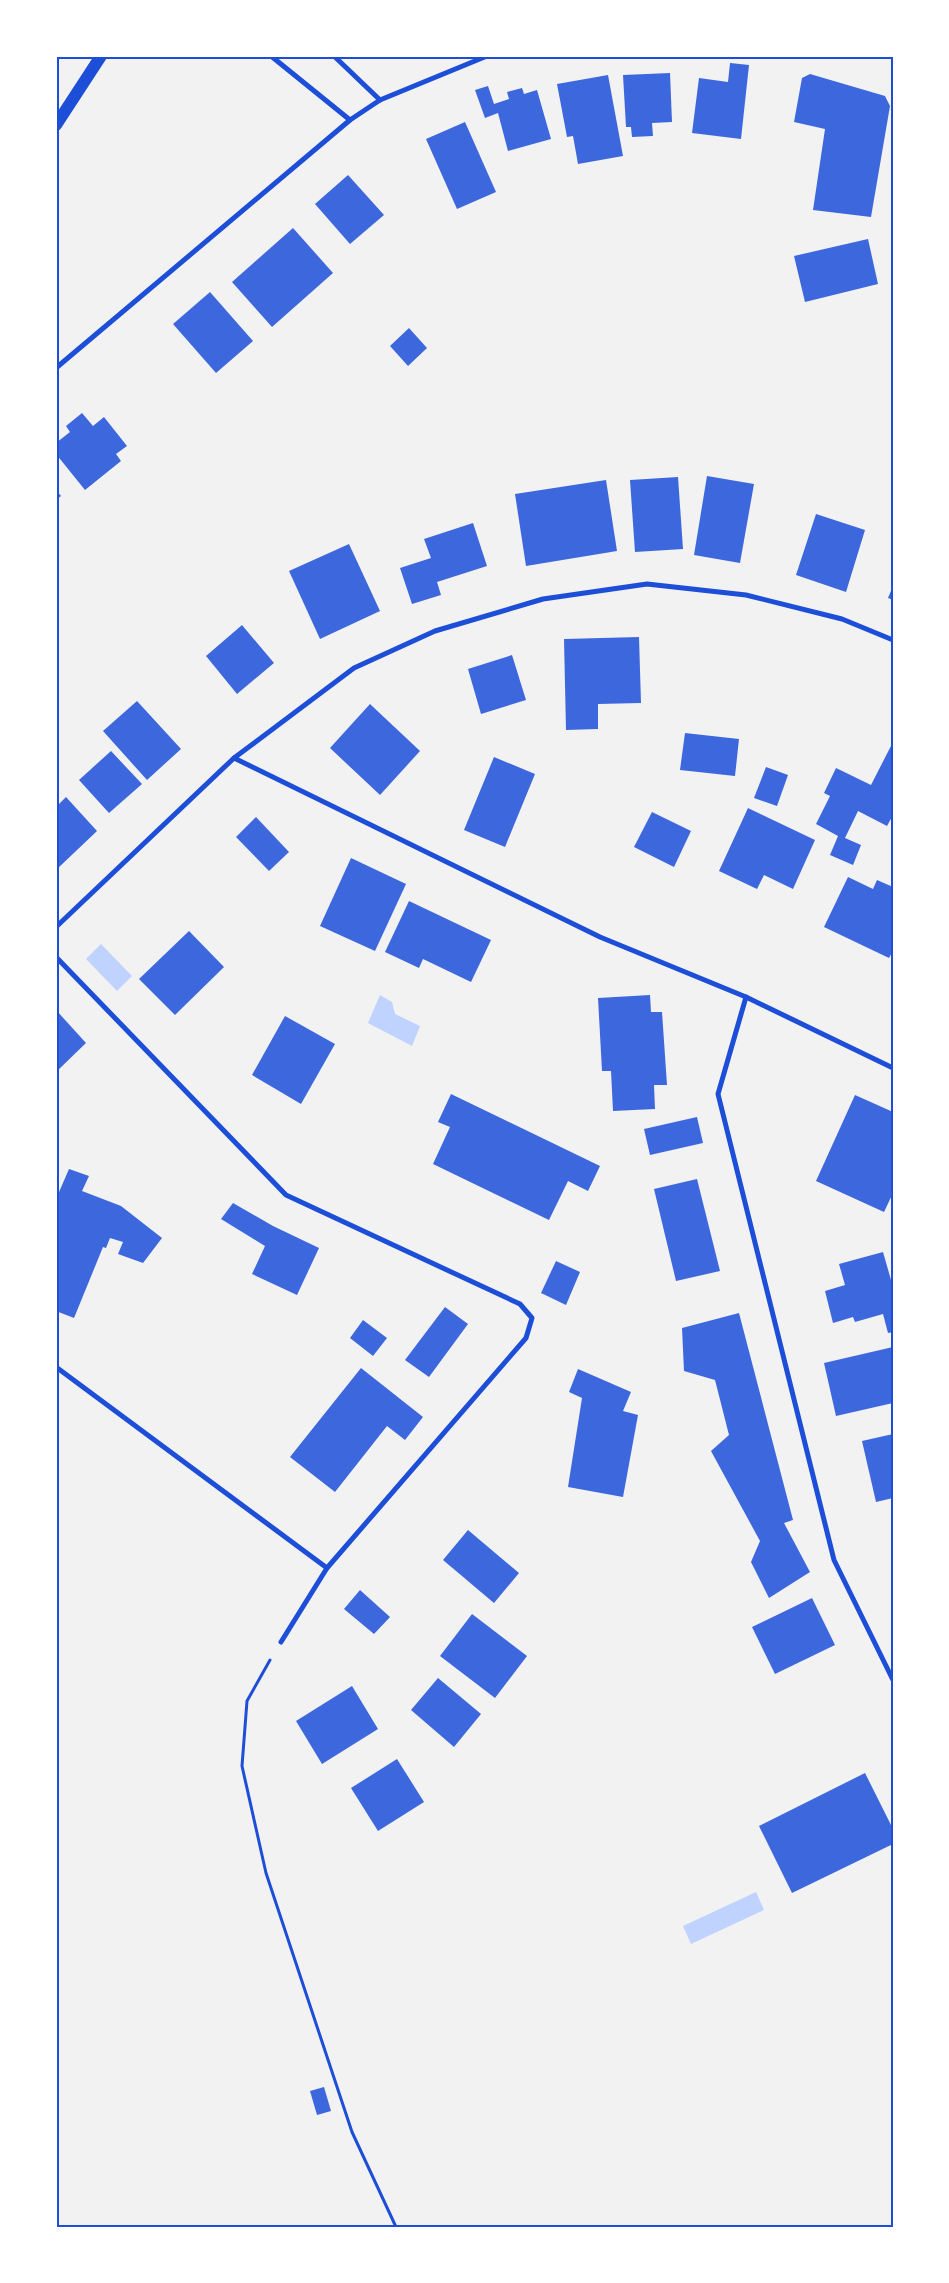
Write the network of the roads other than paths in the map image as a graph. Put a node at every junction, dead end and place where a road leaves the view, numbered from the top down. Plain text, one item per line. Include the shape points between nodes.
1 (101, 56) edge
2 (271, 56) edge
3 (334, 56) edge
4 (487, 56) edge
5 (380, 100) junction
6 (350, 120) junction
7 (56, 125) edge
8 (56, 368) edge
9 (893, 640) edge
10 (234, 758) junction
11 (56, 927) edge
12 (56, 957) edge
13 (746, 997) junction
14 (893, 1068) edge
15 (56, 1368) edge
16 (327, 1568) junction
17 (281, 1642) road end
18 (893, 1680) edge

1 - 7 main road
2 - 6 street
3 - 5 street
4 - 5 street
5 - 6 street
6 - 8 street
9 - 10 street via 842,619 746,595 647,584 543,599 434,631 354,668
10 - 11 street
10 - 13 street via 600,937
12 - 16 street via 286,1196 520,1304 532,1318 526,1338
13 - 14 street
13 - 18 street via 718,1094 834,1560
15 - 16 street
16 - 17 street

